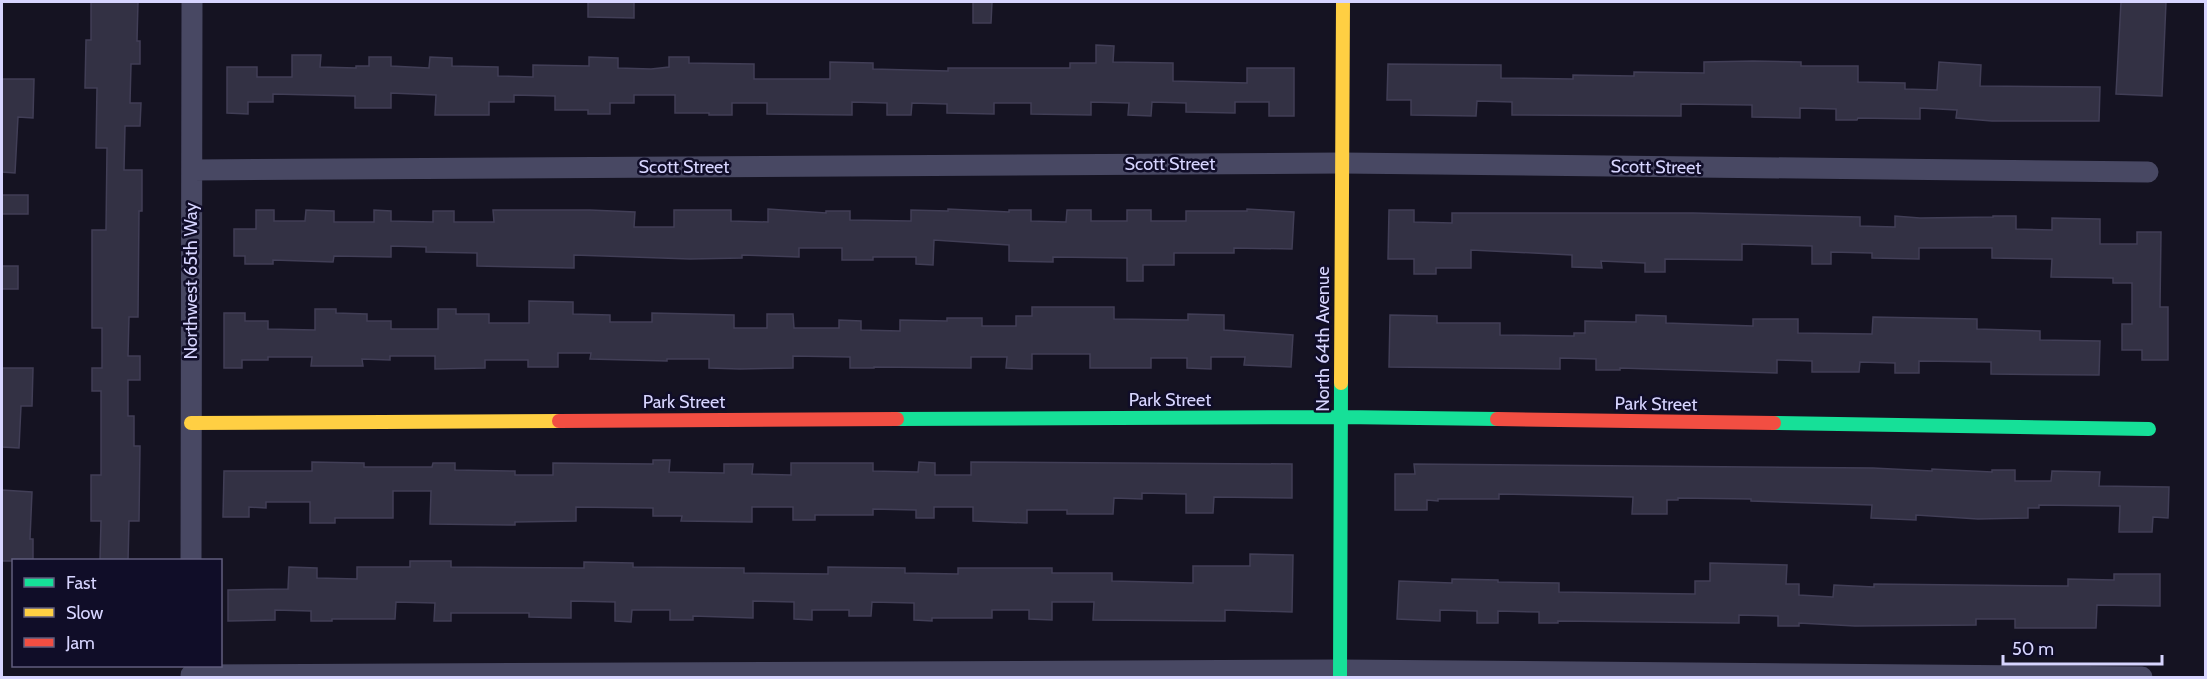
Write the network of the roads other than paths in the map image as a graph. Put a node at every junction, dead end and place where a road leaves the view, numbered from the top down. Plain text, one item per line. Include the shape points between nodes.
1 (192, 2) edge
2 (1343, 2) edge
3 (1342, 163) junction
4 (192, 170) junction
5 (2148, 172) dead end
6 (1341, 417) junction
7 (191, 423) junction
8 (2149, 429) dead end
9 (191, 559) edge
10 (191, 673) edge
11 (1340, 674) edge
12 (2142, 677) edge

1 - 4 street, Northwest 65th Way
2 - 3 street, North 64th Avenue
3 - 4 street, Scott Street
3 - 5 street, Scott Street
3 - 6 street, North 64th Avenue
4 - 7 street, Northwest 65th Way
6 - 7 street, Park Street
6 - 8 street, Park Street
6 - 11 street, North 64th Avenue
7 - 9 street, Northwest 65th Way
10 - 11 street
11 - 12 street

